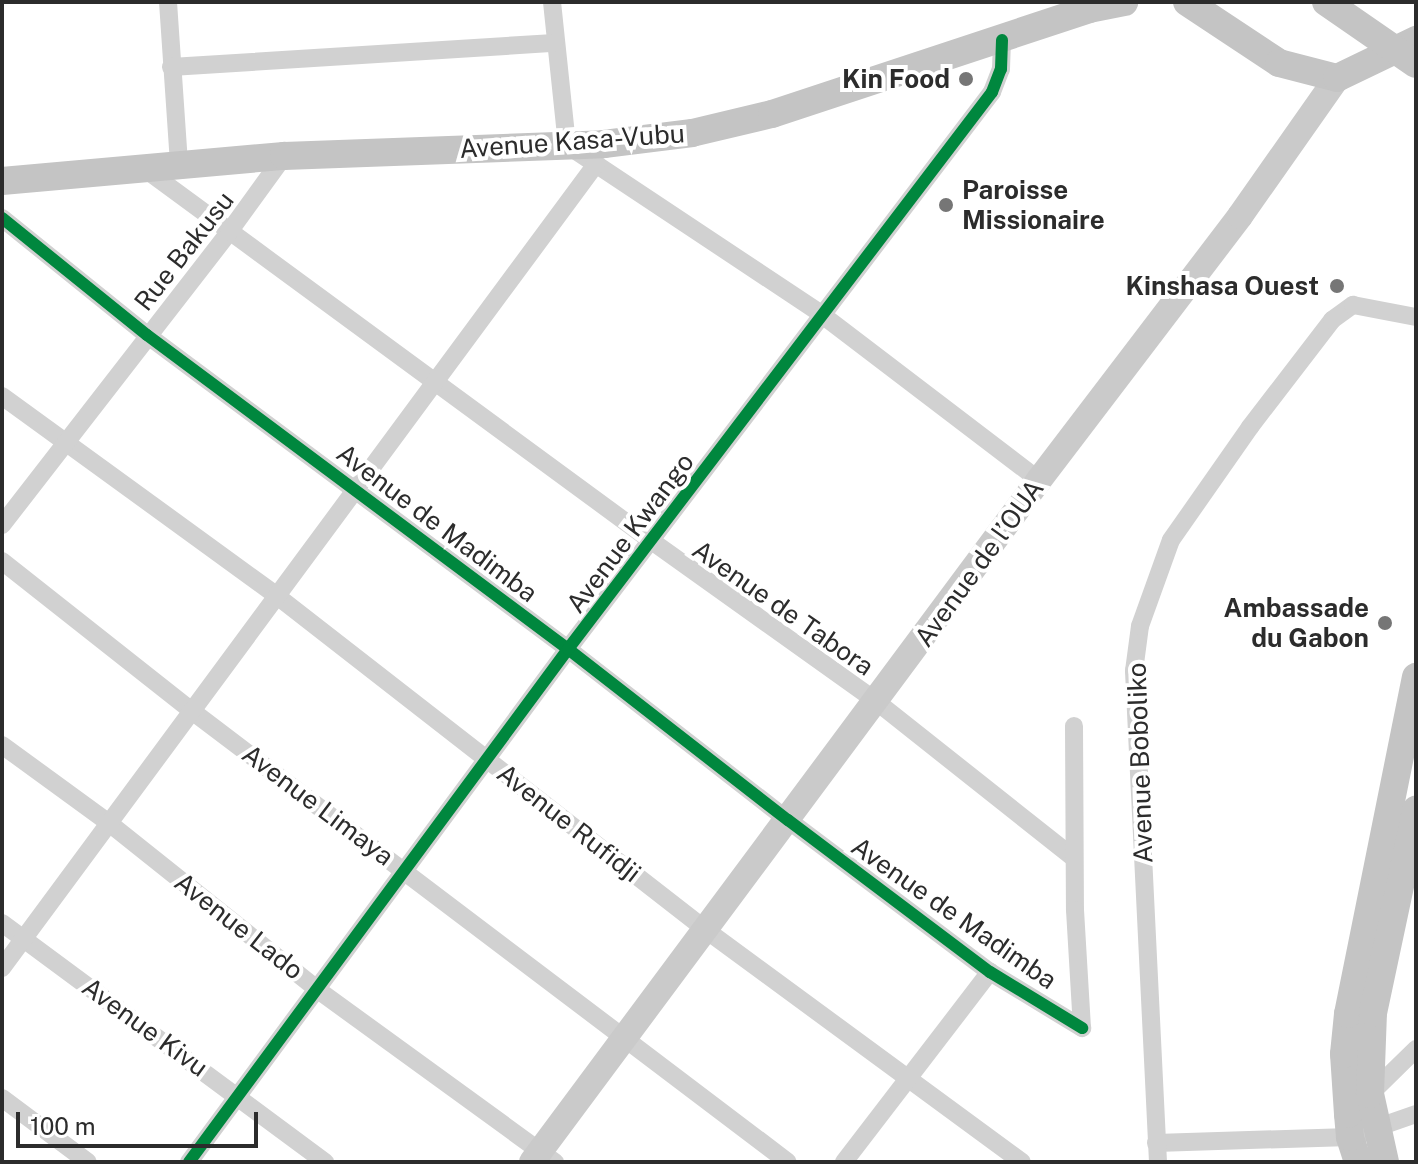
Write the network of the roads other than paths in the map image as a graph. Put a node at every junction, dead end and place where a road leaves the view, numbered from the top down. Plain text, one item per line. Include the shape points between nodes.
1 (168, 2) edge
2 (552, 2) edge
3 (1124, 2) edge
4 (1187, 2) edge
5 (1326, 2) edge
6 (1002, 40) junction
7 (554, 43) junction
8 (1408, 51) edge
9 (171, 67) junction
10 (1337, 78) junction
11 (567, 145) junction
12 (284, 156) junction
13 (179, 164) junction
14 (596, 164) junction
15 (145, 169) junction
16 (2, 181) edge
17 (2, 218) edge
18 (229, 232) junction
19 (821, 314) junction
20 (1416, 317) edge
21 (147, 335) junction
22 (436, 380) junction
23 (2, 396) edge
24 (65, 442) junction
25 (1039, 480) junction
26 (356, 489) junction
27 (2, 525) edge
28 (653, 542) junction
29 (2, 561) edge
30 (277, 596) junction
31 (568, 649) junction
32 (1416, 677) edge
33 (877, 702) junction
34 (192, 711) junction
35 (1074, 726) dead end
36 (2, 745) edge
37 (488, 759) junction
38 (1416, 810) edge
39 (788, 820) junction
40 (109, 823) junction
41 (1074, 858) junction
42 (406, 871) junction
43 (2, 923) edge
44 (706, 930) junction
45 (24, 938) junction
46 (2, 968) edge
47 (990, 972) junction
48 (318, 990) junction
49 (622, 1039) junction
50 (1416, 1049) edge
51 (904, 1079) junction
52 (1370, 1094) junction
53 (240, 1096) junction
54 (2, 1098) edge
55 (1416, 1114) edge
56 (1358, 1135) edge
57 (1157, 1153) edge
58 (542, 1158) edge
59 (88, 1162) edge
60 (189, 1162) edge
61 (325, 1162) edge
62 (788, 1162) edge
63 (844, 1162) edge
64 (1022, 1162) edge
65 (1385, 1162) edge

1 - 9 street
2 - 7 street
3 - 6 main road, Avenue Kasa-Vubu
4 - 10 main road via 1279,63
5 - 8 main road
6 - 11 main road, Avenue Kasa-Vubu via 725,127
6 - 19 street, Avenue Kwango via 1001,69 992,92
7 - 9 street
7 - 11 street
8 - 10 main road
9 - 13 street
10 - 25 street, Avenue de l’OUA via 1240,216
11 - 12 main road, Avenue Kasa-Vubu
11 - 14 street
12 - 13 main road, Avenue Kasa-Vubu
12 - 18 street, Rue Bakusu
13 - 15 main road, Avenue Kasa-Vubu
14 - 19 street
14 - 22 street
15 - 16 main road, Avenue Kasa-Vubu
15 - 18 street, Avenue de Tabora
17 - 21 street, Avenue de Madimba
18 - 21 street, Rue Bakusu
18 - 22 street, Avenue de Tabora
19 - 25 street
19 - 28 street, Avenue Kwango
20 - 57 street, Avenue Boboliko via 1353,305 1332,320 1171,540 1140,626 1134,671
21 - 24 street, Rue Bakusu
21 - 26 street, Avenue de Madimba
22 - 26 street
22 - 28 street, Avenue de Tabora
23 - 24 street, Avenue Rufidji
24 - 27 street, Rue Bakusu
24 - 30 street, Avenue Rufidji
25 - 33 street, Avenue de l’OUA
26 - 30 street
26 - 31 street, Avenue de Madimba
28 - 31 street, Avenue Kwango
28 - 33 street, Avenue de Tabora
29 - 34 street, Avenue Limaya
30 - 34 street
30 - 37 street, Avenue Rufidji
31 - 37 street, Avenue Kwango
31 - 39 street, Avenue de Madimba
32 - 56 main road via 1348,1014 1344,1054
33 - 39 street, Avenue de l’OUA
33 - 41 street, Avenue de Tabora
34 - 40 street
34 - 42 street, Avenue Limaya
35 - 41 street
36 - 40 street, Avenue Lado
37 - 42 street, Avenue Kwango
37 - 44 street, Avenue Rufidji
38 - 52 main road via 1373,1013
39 - 44 street, Avenue de l’OUA
39 - 47 street, Avenue de Madimba
40 - 45 street
40 - 48 street, Avenue Lado
41 - 47 street, Avenue de Madimba via 1082,1028
42 - 48 street, Avenue Kwango
42 - 49 street, Avenue Limaya
43 - 45 street, Avenue Kivu
44 - 49 street, Avenue de l’OUA
44 - 51 street, Avenue Rufidji
45 - 46 street
45 - 53 street, Avenue Kivu
47 - 51 street
48 - 53 street, Avenue Kwango
48 - 58 street, Avenue Lado
49 - 58 street, Avenue de l’OUA
49 - 62 street, Avenue Limaya
50 - 52 street
51 - 63 street
51 - 64 street, Avenue Rufidji
52 - 56 main road
53 - 60 street, Avenue Kwango
53 - 61 street, Avenue Kivu
54 - 59 street
55 - 56 street
56 - 57 street
56 - 65 main road

